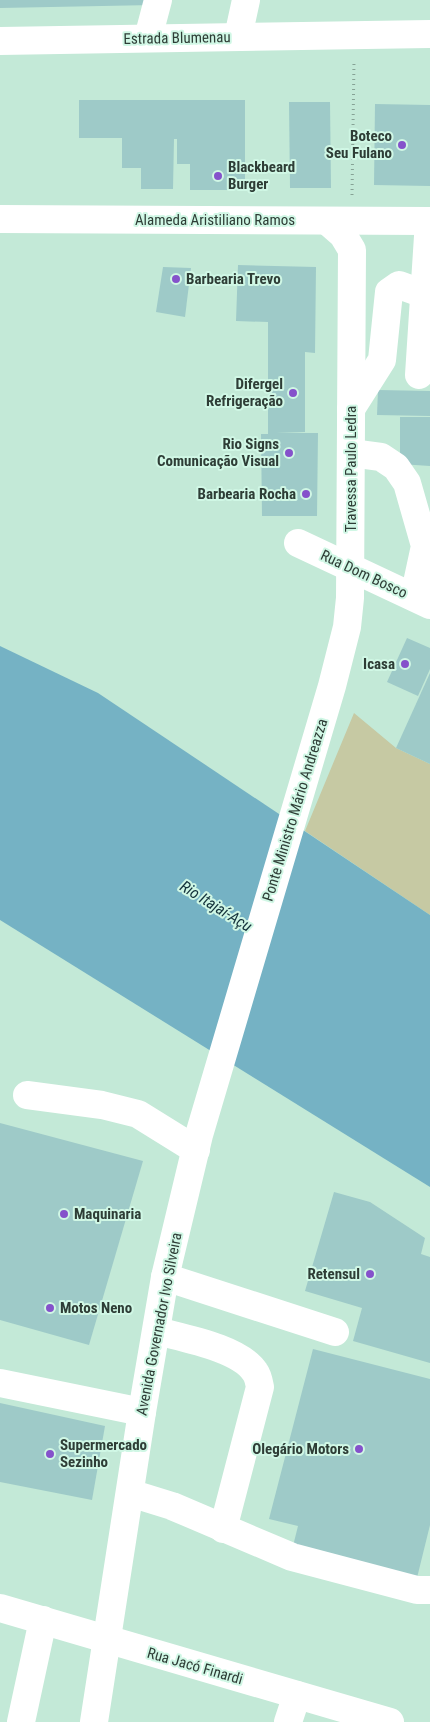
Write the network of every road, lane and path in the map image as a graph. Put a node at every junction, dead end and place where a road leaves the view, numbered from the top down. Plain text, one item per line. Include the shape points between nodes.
1 (158, 0) edge
2 (244, 1) edge
3 (430, 34) edge
4 (354, 35) junction
5 (238, 37) junction
6 (148, 38) junction
7 (0, 41) edge
8 (0, 219) edge
9 (340, 221) junction
10 (391, 221) junction
11 (430, 221) edge
12 (352, 250) junction
13 (424, 294) junction
14 (419, 375) dead end
15 (351, 409) junction
16 (351, 453) junction
17 (298, 543) dead end
18 (350, 568) junction
19 (422, 601) edge
20 (332, 686) joint
21 (28, 1095) dead end
22 (197, 1142) junction
23 (165, 1277) junction
24 (157, 1331) junction
25 (335, 1332) dead end
26 (0, 1383) edge
27 (142, 1412) junction
28 (130, 1493) junction
29 (224, 1529) junction
30 (430, 1590) edge
31 (0, 1608) edge
32 (43, 1620) junction
33 (106, 1640) junction
34 (297, 1695) junction
35 (21, 1722) edge
36 (94, 1722) edge
37 (288, 1722) edge
38 (390, 1722) edge

1 - 6 street
2 - 5 street
3 - 4 street, Estrada Blumenau
4 - 5 street, Estrada Blumenau
4 - 9 path
5 - 6 street, Estrada Blumenau
6 - 7 street, Estrada Blumenau
8 - 9 street, Alameda Aristiliano Ramos
9 - 10 street, Alameda Aristiliano Ramos
9 - 12 street via 343,235
10 - 11 street, Alameda Aristiliano Ramos
10 - 12 street via 376,229
11 - 13 street
12 - 15 street, Travessa Paulo Ledra
13 - 14 street
13 - 15 street via 400,285 389,292 382,360
15 - 16 street, Travessa Paulo Ledra
16 - 18 street, Travessa Paulo Ledra
16 - 19 street via 381,457 396,467 407,482 425,546
17 - 18 street, Rua Dom Bosco
18 - 19 street, Rua Dom Bosco
18 - 20 street, Travessa Paulo Ledra via 347,627
20 - 22 street, Ponte Ministro Mário Andreazza
21 - 22 street via 102,1105 138,1114
22 - 23 street, Avenida Governador Ivo Silveira
23 - 24 street, Avenida Governador Ivo Silveira
23 - 25 street
24 - 27 street, Avenida Governador Ivo Silveira
24 - 29 street via 213,1346 244,1360 255,1372 260,1387
26 - 27 street
27 - 28 street, Avenida Governador Ivo Silveira
28 - 29 street via 172,1506
28 - 33 street, Avenida Governador Ivo Silveira
29 - 30 street via 292,1557 417,1590
31 - 32 street, Rua Jacó Finardi
32 - 33 street, Rua Jacó Finardi
32 - 35 street
33 - 34 street, Rua Jacó Finardi
33 - 36 street, Avenida Governador Ivo Silveira
34 - 37 street
34 - 38 street, Rua Jacó Finardi

